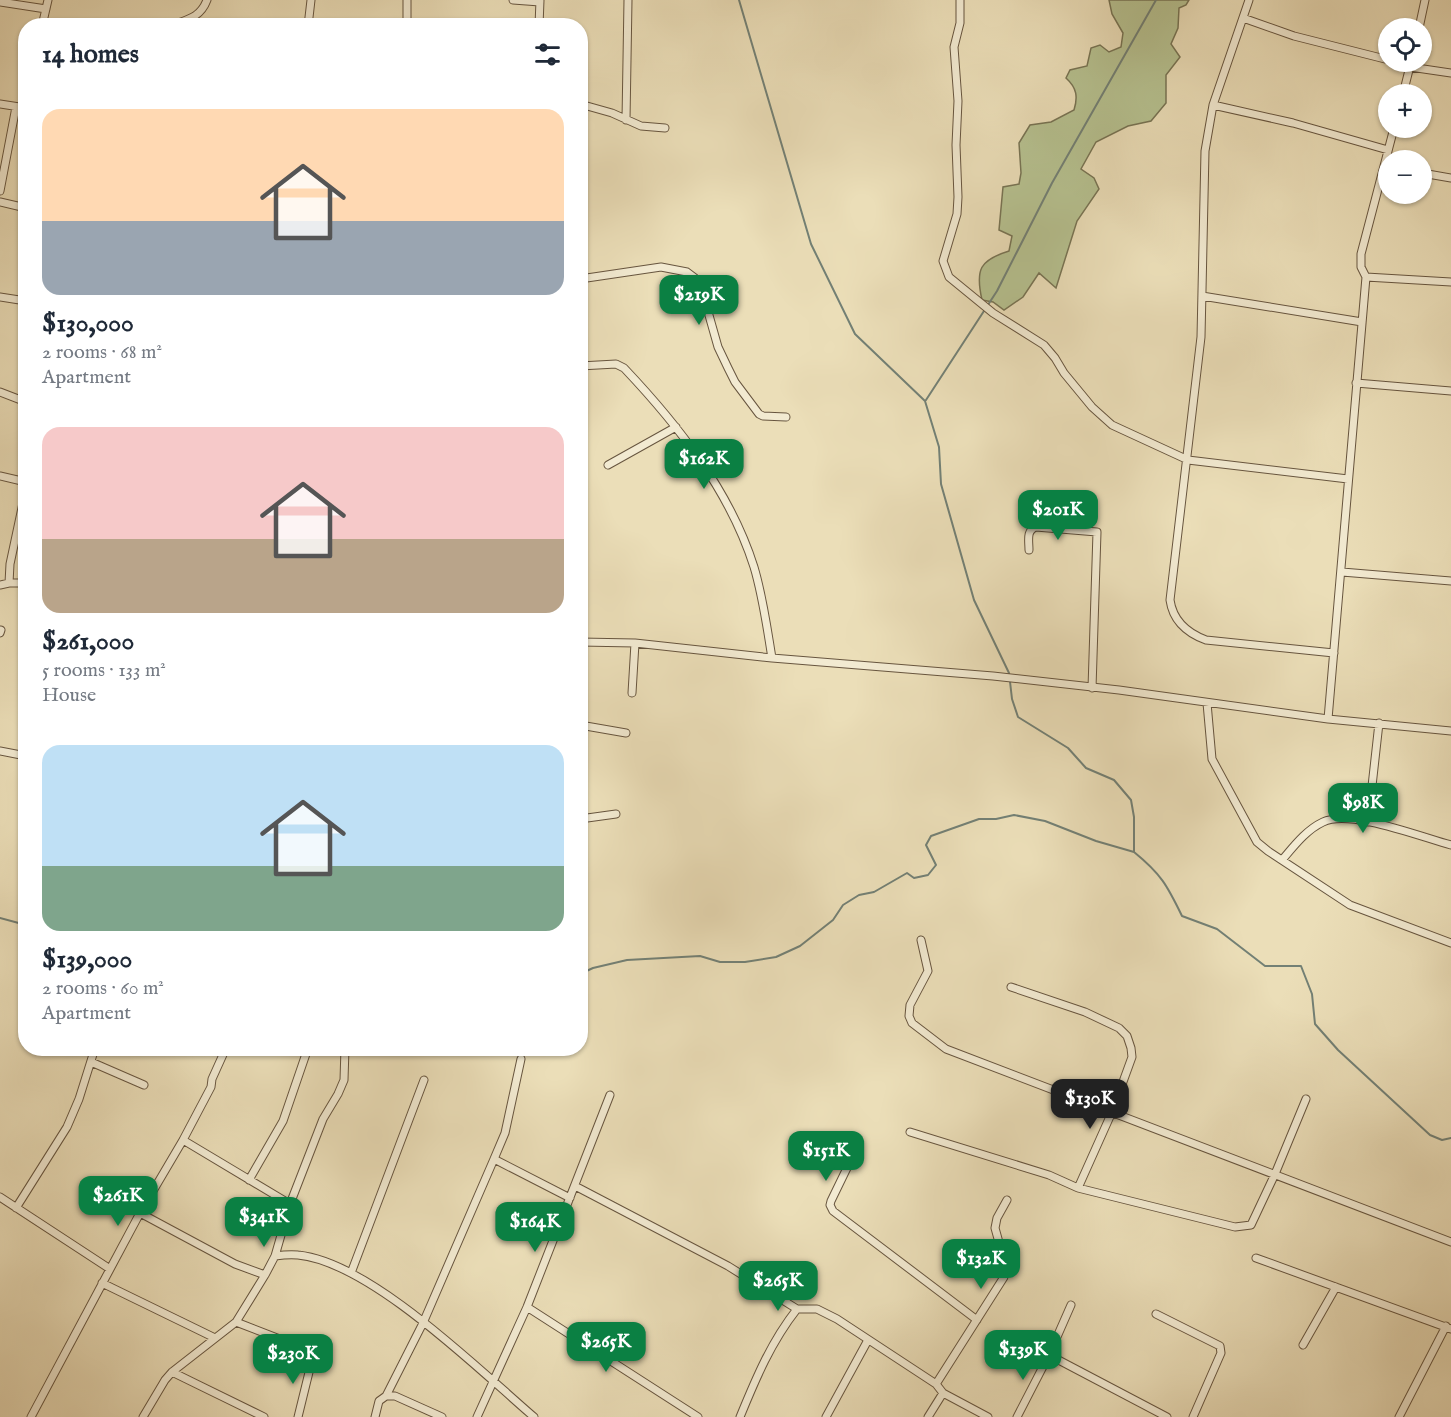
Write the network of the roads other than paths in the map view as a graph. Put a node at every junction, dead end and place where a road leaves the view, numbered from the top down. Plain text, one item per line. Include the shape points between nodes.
1 (48, 0) edge
2 (207, 0) edge
3 (311, 0) edge
4 (407, 0) edge
5 (513, 0) edge
6 (628, 0) edge
7 (960, 0) edge
8 (1249, 0) edge
9 (1425, 0) edge
10 (540, 1) edge
11 (0, 2) edge
12 (45, 9) junction
13 (43, 18) edge
14 (189, 18) edge
15 (309, 18) edge
16 (406, 18) edge
17 (539, 18) edge
18 (1243, 18) junction
19 (1421, 18) edge
20 (1378, 58) edge
21 (1432, 69) edge
22 (1451, 73) edge
23 (0, 104) edge
24 (1214, 105) junction
25 (18, 106) edge
26 (588, 106) edge
27 (626, 120) junction
28 (18, 124) edge
29 (665, 128) dead end
30 (1391, 138) edge
31 (1388, 150) joint
32 (1432, 175) edge
33 (1451, 178) edge
34 (0, 191) edge
35 (1378, 194) edge
36 (0, 202) edge
37 (18, 206) edge
38 (1366, 277) junction
39 (588, 278) edge
40 (1451, 282) edge
41 (1202, 296) junction
42 (0, 297) edge
43 (18, 300) edge
44 (1362, 322) junction
45 (588, 366) edge
46 (1356, 383) junction
47 (1451, 391) edge
48 (0, 392) edge
49 (18, 399) edge
50 (786, 417) dead end
51 (676, 427) junction
52 (1188, 460) junction
53 (608, 465) dead end
54 (0, 476) edge
55 (1348, 479) junction
56 (18, 480) edge
57 (18, 524) edge
58 (1029, 550) dead end
59 (1342, 572) junction
60 (1451, 581) edge
61 (9, 583) junction
62 (18, 583) edge
63 (0, 585) edge
64 (588, 642) edge
65 (635, 643) junction
66 (1334, 653) junction
67 (772, 658) junction
68 (1092, 688) junction
69 (632, 693) dead end
70 (1207, 703) junction
71 (1328, 718) junction
72 (1379, 723) junction
73 (588, 726) edge
74 (1451, 731) edge
75 (626, 733) dead end
76 (0, 751) edge
77 (18, 754) edge
78 (616, 814) dead end
79 (588, 818) edge
80 (1368, 822) junction
81 (1451, 845) edge
82 (1282, 860) junction
83 (921, 940) dead end
84 (1451, 944) edge
85 (1011, 987) dead end
86 (92, 1056) edge
87 (222, 1056) edge
88 (305, 1056) edge
89 (345, 1056) edge
90 (522, 1059) dead end
91 (91, 1062) junction
92 (424, 1080) dead end
93 (144, 1086) dead end
94 (610, 1095) dead end
95 (1306, 1099) dead end
96 (1112, 1112) junction
97 (910, 1132) dead end
98 (183, 1140) junction
99 (494, 1159) junction
100 (847, 1168) dead end
101 (1275, 1174) junction
102 (249, 1180) junction
103 (575, 1186) junction
104 (1078, 1188) junction
105 (0, 1197) edge
106 (570, 1198) junction
107 (1007, 1200) dead end
108 (290, 1204) junction
109 (16, 1208) junction
110 (140, 1213) junction
111 (1451, 1242) edge
112 (275, 1256) junction
113 (1256, 1258) dead end
114 (110, 1269) junction
115 (351, 1273) junction
116 (265, 1275) junction
117 (102, 1283) junction
118 (1336, 1287) junction
119 (1071, 1305) dead end
120 (527, 1308) junction
121 (797, 1309) junction
122 (1156, 1314) dead end
123 (977, 1320) junction
124 (236, 1322) junction
125 (423, 1323) junction
126 (1448, 1328) edge
127 (215, 1338) junction
128 (868, 1340) junction
129 (1303, 1345) dead end
130 (1049, 1355) junction
131 (172, 1372) junction
132 (494, 1382) junction
133 (936, 1384) junction
134 (943, 1393) junction
135 (386, 1396) junction
136 (34, 1416) edge
137 (143, 1417) edge
138 (264, 1417) edge
139 (298, 1417) edge
140 (375, 1417) edge
141 (442, 1417) edge
142 (477, 1417) edge
143 (534, 1417) edge
144 (698, 1417) edge
145 (740, 1417) edge
146 (826, 1417) edge
147 (928, 1417) edge
148 (988, 1417) edge
149 (1017, 1417) edge
150 (1167, 1417) edge
151 (1193, 1417) edge
152 (1399, 1417) edge

1 - 12 street
2 - 14 street via 198,14
3 - 15 street
4 - 16 street
5 - 10 street
6 - 27 street
7 - 52 street via 954,47 958,197 957,214 944,252 945,269 949,277 993,312 1050,351 1064,374 1112,424
8 - 18 street
9 - 19 street
10 - 17 street
11 - 12 street
12 - 13 street
18 - 20 street
18 - 24 street
21 - 22 street
23 - 25 street
24 - 31 street
24 - 41 street via 1203,180
26 - 27 street
27 - 29 street
28 - 34 street
30 - 31 street
32 - 33 street
35 - 38 street via 1360,254
36 - 37 street
38 - 40 street
38 - 44 street
39 - 50 street via 661,267 687,272 701,287 718,347 735,382 759,414
41 - 44 street
41 - 52 street
42 - 43 street
44 - 46 street
45 - 51 street via 616,364 624,368
46 - 47 street
46 - 55 street
48 - 49 street
51 - 53 street
51 - 67 street via 721,494 754,566
52 - 55 street
52 - 66 street via 1170,600 1179,622 1206,640
54 - 56 street
55 - 59 street
57 - 61 street
58 - 68 street via 1032,528 1097,532
59 - 60 street
59 - 66 street
61 - 62 street
61 - 63 street
64 - 65 street
65 - 67 street
65 - 69 street
66 - 71 street
67 - 68 street
68 - 70 street
70 - 71 street
70 - 82 street via 1212,759 1257,842
71 - 72 street
72 - 74 street
72 - 80 street
73 - 75 street
76 - 77 street
78 - 79 street
80 - 81 street
80 - 82 street via 1342,818 1325,821
82 - 84 street via 1350,905
83 - 96 street via 928,971 910,1005 912,1023 946,1049
85 - 96 street via 1085,1012 1127,1036 1132,1057
86 - 91 street
87 - 98 street
88 - 102 street via 282,1121
89 - 108 street via 344,1080 323,1119
90 - 99 street via 505,1133
91 - 93 street
91 - 109 street via 67,1127
92 - 115 street
94 - 103 street
95 - 101 street
96 - 101 street
96 - 104 street
97 - 104 street via 1049,1175
98 - 102 street
98 - 110 street
99 - 106 street
99 - 125 street
100 - 123 street via 831,1201 832,1211
101 - 104 street via 1251,1225 1235,1227
101 - 111 street
102 - 108 street
103 - 106 street
103 - 121 street via 728,1266
105 - 109 street
106 - 120 street
107 - 123 street via 995,1228 1005,1264 1004,1277
108 - 112 street
109 - 114 street
110 - 114 street
110 - 116 street via 235,1264
112 - 115 street via 297,1254
112 - 116 street
113 - 118 street
114 - 117 street
115 - 125 street via 410,1310
116 - 124 street
117 - 127 street
117 - 136 street
118 - 126 street
118 - 129 street
119 - 130 street
120 - 132 street
120 - 144 street
121 - 128 street via 817,1309
121 - 145 street via 776,1338
122 - 151 street via 1220,1346 1221,1353
123 - 133 street
124 - 127 street
124 - 139 street via 312,1355
125 - 132 street
125 - 135 street
126 - 152 street
127 - 131 street
128 - 133 street
128 - 146 street
130 - 149 street
130 - 150 street
131 - 137 street
131 - 138 street
132 - 142 street
132 - 143 street
133 - 134 street
134 - 147 street
134 - 148 street
135 - 140 street via 379,1401
135 - 141 street via 395,1396

